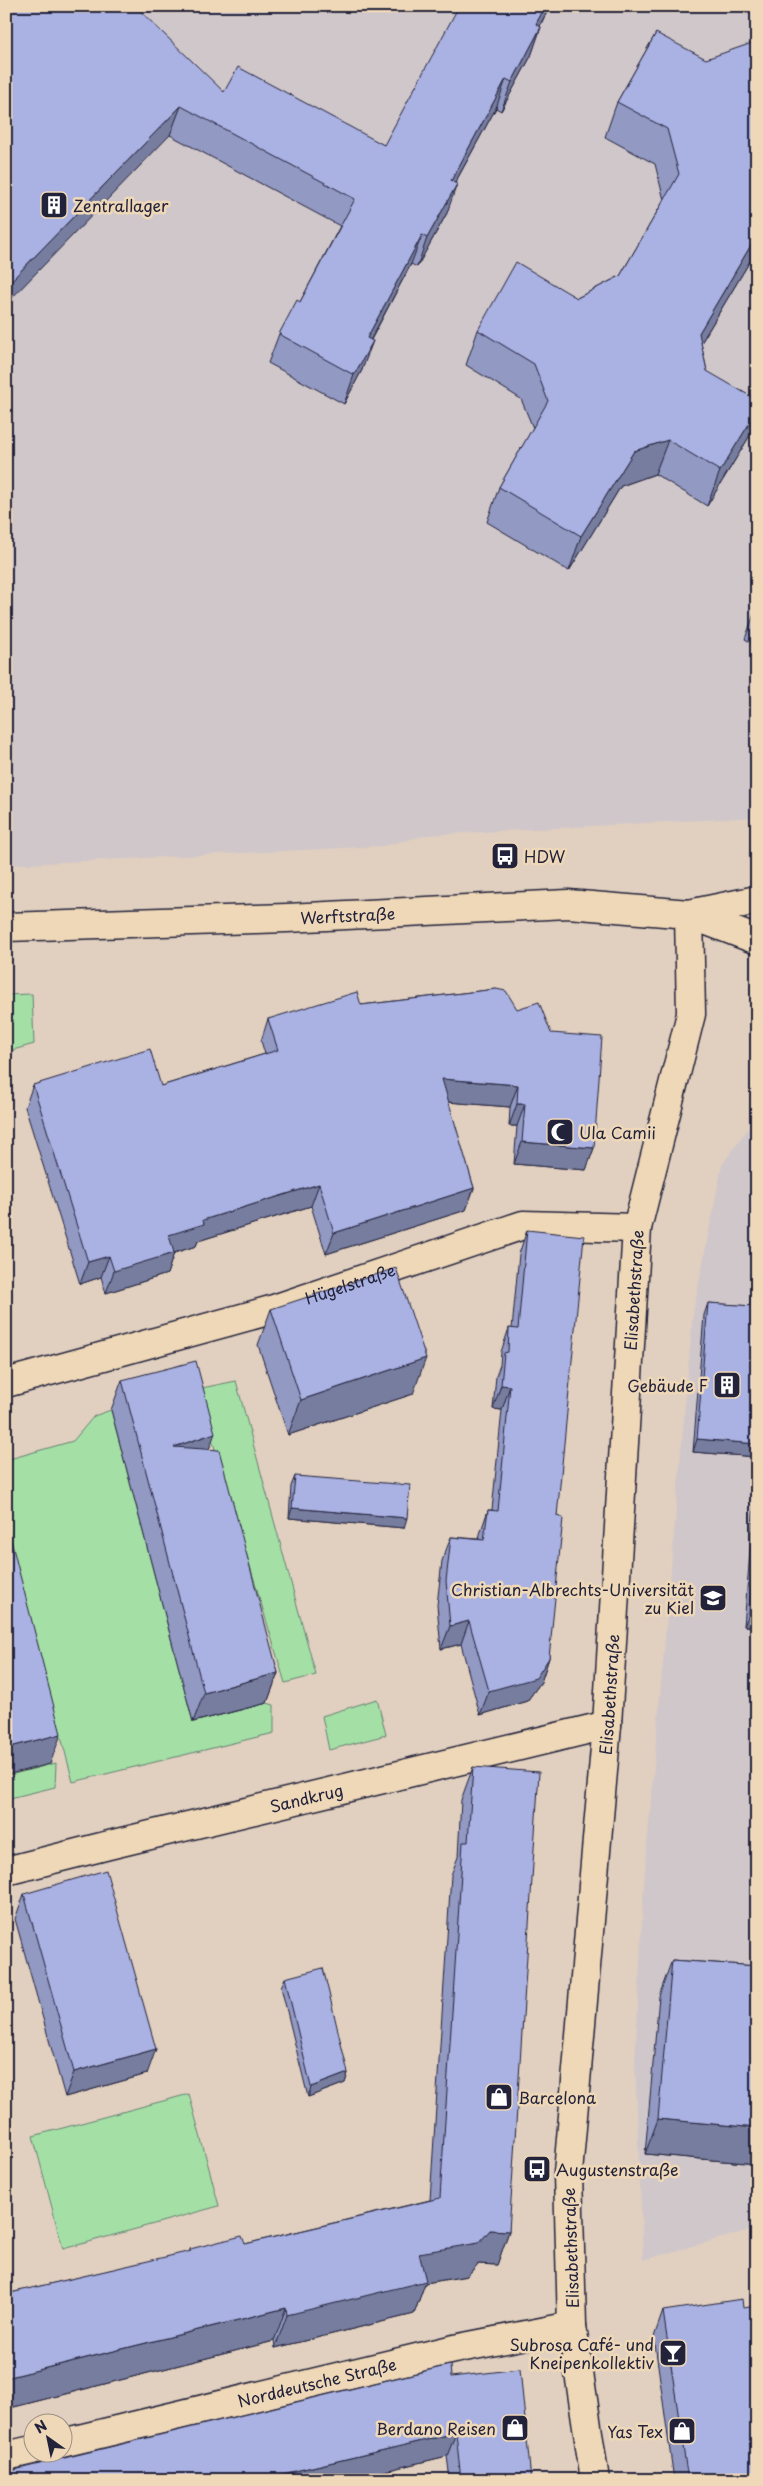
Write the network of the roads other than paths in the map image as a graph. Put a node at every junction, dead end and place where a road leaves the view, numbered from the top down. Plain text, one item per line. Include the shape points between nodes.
1 (757, 900) edge
2 (689, 914) junction
3 (6, 927) edge
4 (757, 940) edge
5 (637, 1228) junction
6 (6, 1382) edge
7 (607, 1725) junction
8 (6, 1872) edge
9 (572, 2326) junction
10 (72, 2441) edge
11 (22, 2452) edge
12 (6, 2456) edge
13 (595, 2480) edge

1 - 2 street, Werftstraße
2 - 3 street, Werftstraße via 568,904
2 - 4 street, Werftstraße
2 - 5 street, Elisabethstraße via 691,1014
5 - 6 street, Hügelstraße via 523,1225 271,1310
5 - 7 street, Elisabethstraße
7 - 8 street, Sandkrug via 109,1844
7 - 9 street, Elisabethstraße via 568,2173
9 - 10 street, Norddeutsche Straße via 454,2349
9 - 13 street, Elisabethstraße
11 - 12 street

